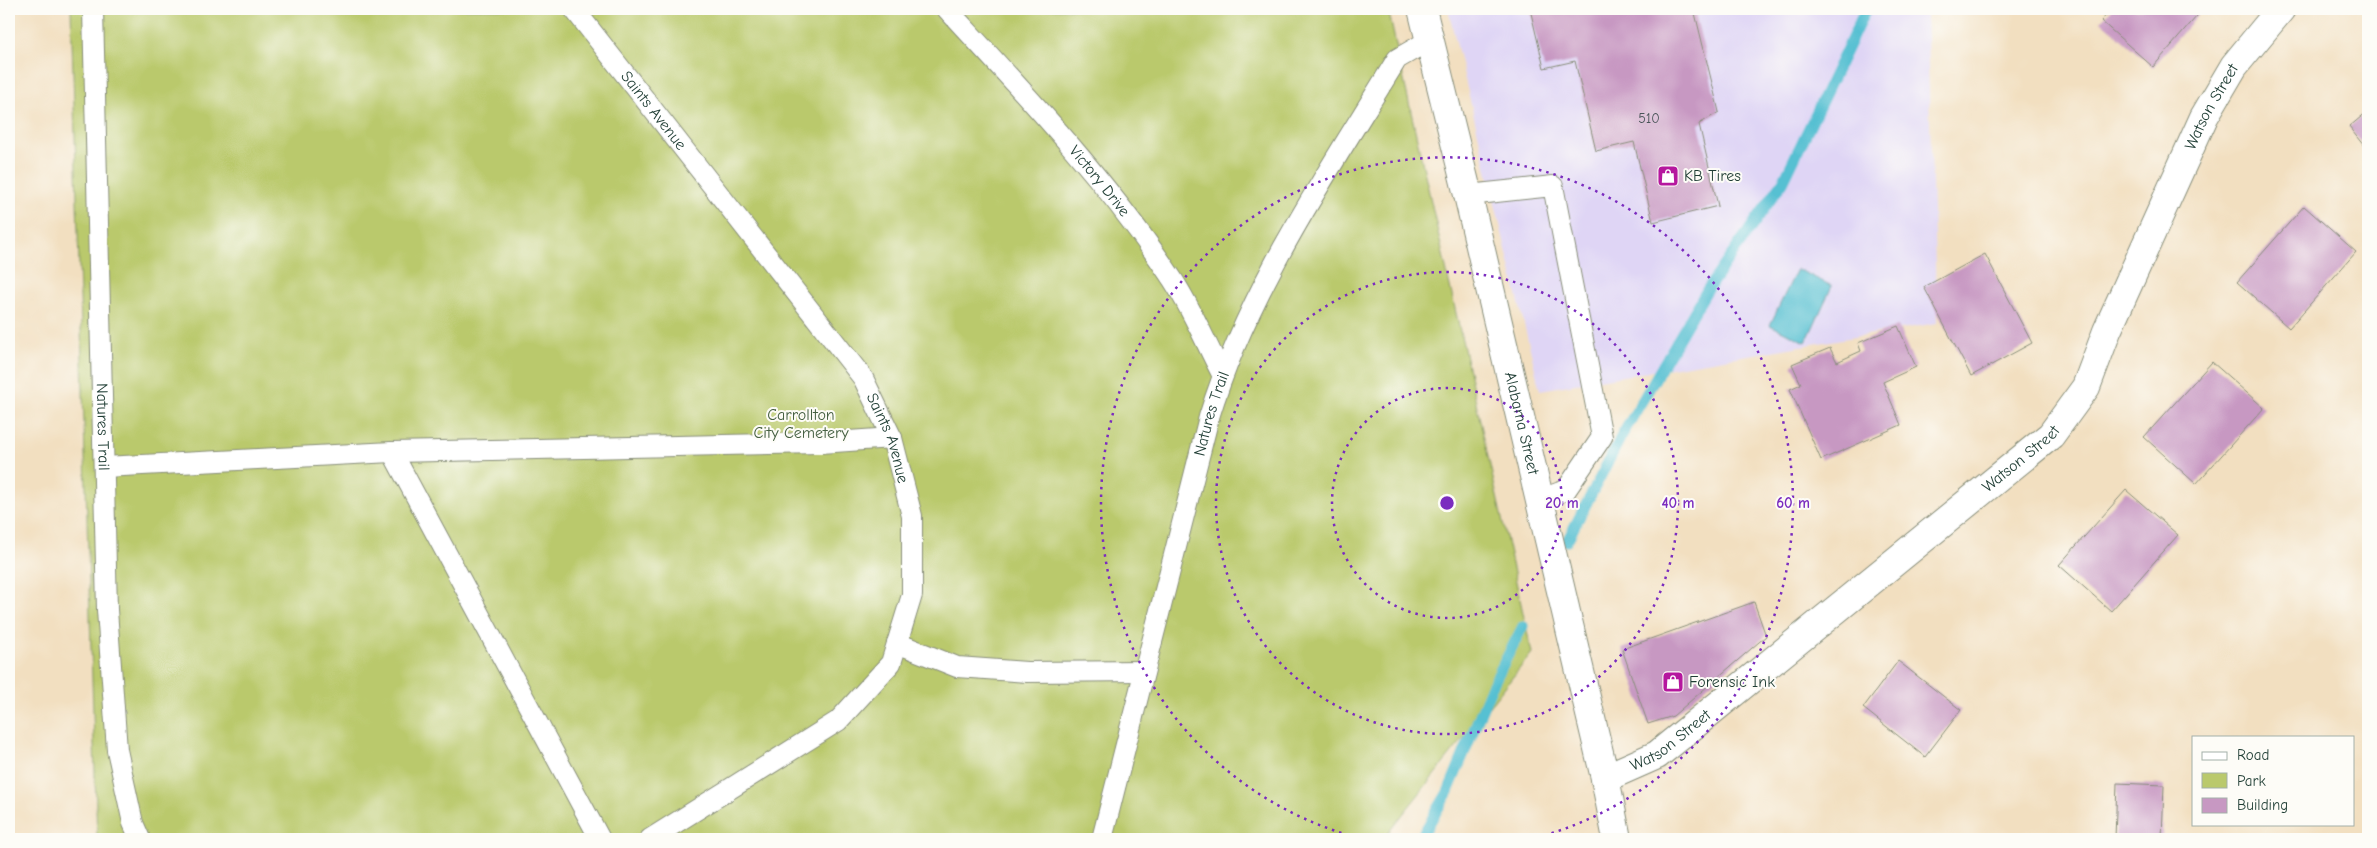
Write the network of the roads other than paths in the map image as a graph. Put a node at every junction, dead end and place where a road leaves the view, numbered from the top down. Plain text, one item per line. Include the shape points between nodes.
1 (93, 9) edge
2 (574, 9) edge
3 (948, 9) edge
4 (1422, 9) edge
5 (2281, 9) edge
6 (1428, 40) junction
7 (1468, 195) junction
8 (1222, 374) junction
9 (892, 438) junction
10 (392, 452) junction
11 (104, 467) junction
12 (1540, 500) junction
13 (897, 643) junction
14 (1144, 672) junction
15 (1605, 778) junction
16 (140, 839) edge
17 (600, 839) edge
18 (650, 839) edge
19 (1102, 839) edge
20 (1617, 839) edge

1 - 11 lane, Natures Trail
2 - 9 lane, Saints Avenue via 863,378
3 - 8 lane, Victory Drive via 1063,136 1113,197 1170,275
4 - 6 street, Alabama Street
5 - 15 street, Watson Street via 2234,66 2204,117 2107,331 2086,387 2051,435 1657,755
6 - 7 street, Alabama Street
6 - 8 lane, Natures Trail via 1397,59 1276,258
7 - 12 street, Alabama Street
7 - 12 lane via 1554,186 1602,437 1566,490
8 - 14 lane, Natures Trail
9 - 10 lane via 820,443
9 - 13 lane, Saints Avenue via 912,516 912,595
10 - 11 lane
10 - 17 lane
11 - 16 lane, Natures Trail via 107,610 117,750 133,823
12 - 15 street, Alabama Street
13 - 14 lane via 957,667 1027,672
13 - 18 lane, Saints Avenue via 891,663 838,721
14 - 19 lane, Natures Trail
15 - 20 street, Alabama Street

